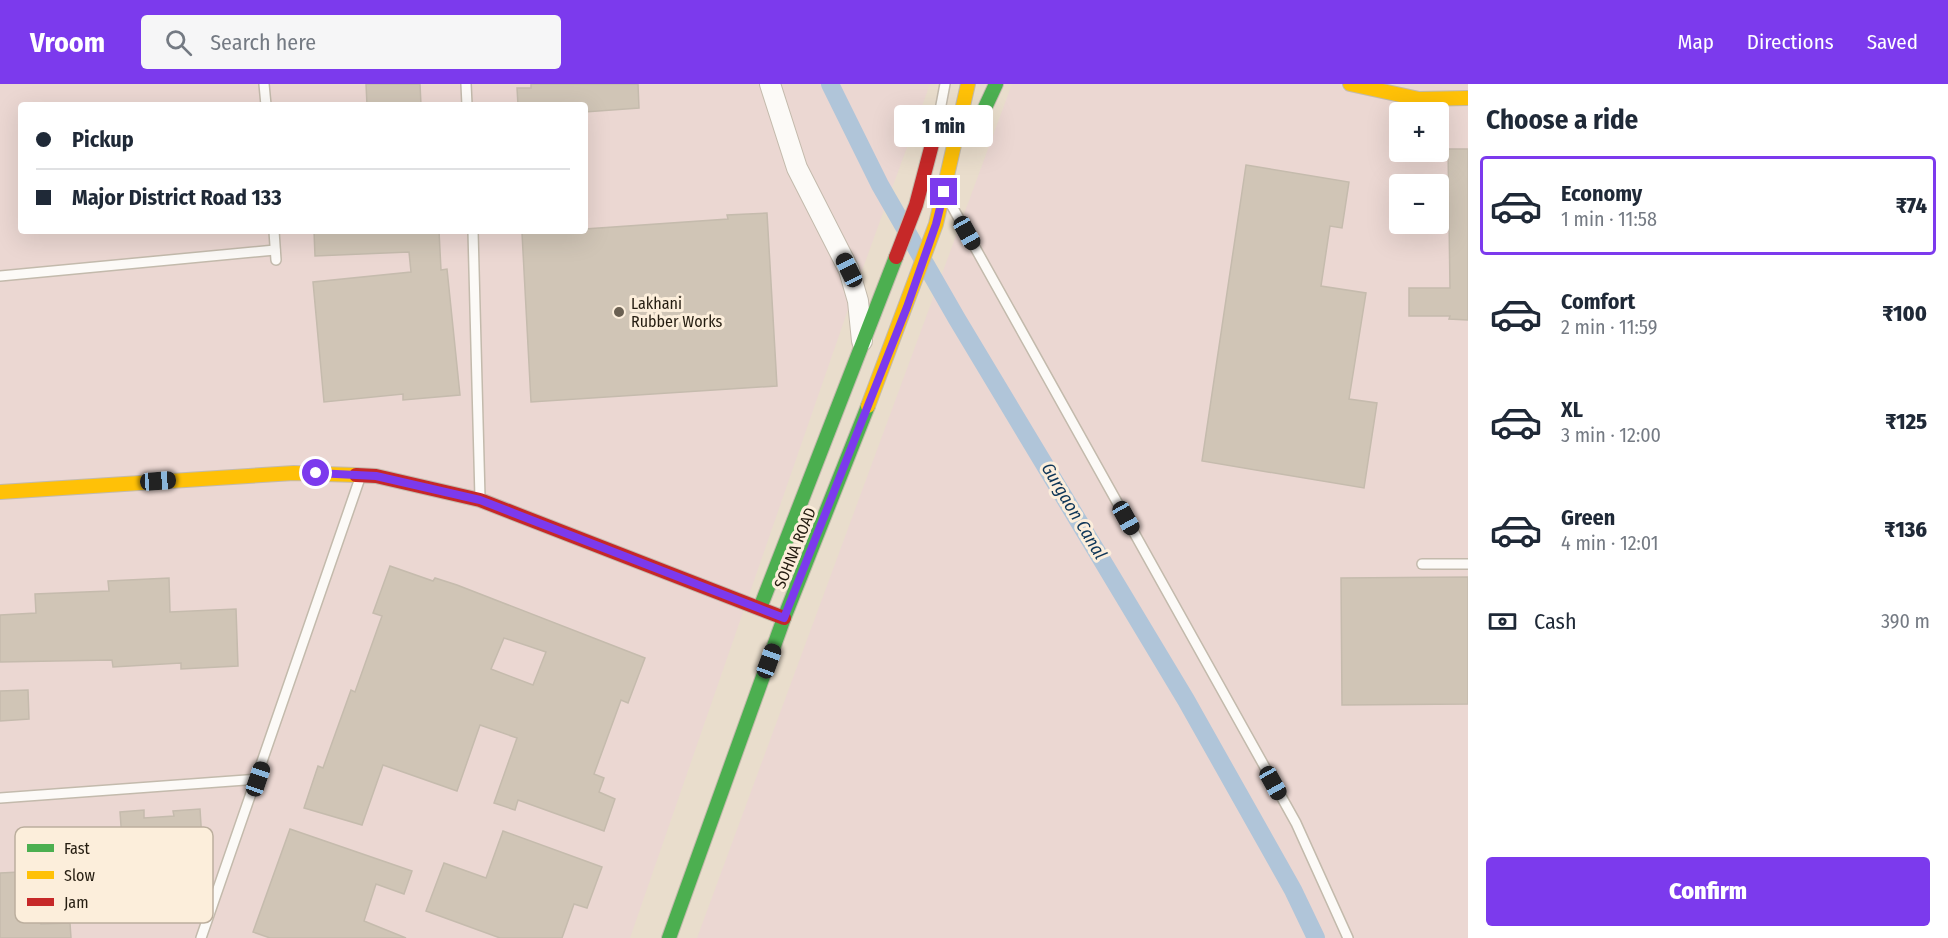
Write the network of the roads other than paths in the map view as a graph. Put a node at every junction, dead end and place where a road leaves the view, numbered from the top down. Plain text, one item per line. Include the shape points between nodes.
1 (264, 84) edge
2 (466, 84) edge
3 (770, 84) edge
4 (945, 84) edge
5 (968, 84) edge
6 (996, 84) edge
7 (1350, 84) edge
8 (1468, 99) edge
9 (266, 102) edge
10 (467, 102) edge
11 (936, 129) junction
12 (957, 135) junction
13 (944, 192) junction
14 (274, 234) edge
15 (473, 234) edge
16 (0, 276) edge
17 (862, 344) junction
18 (361, 474) junction
19 (0, 492) edge
20 (480, 500) junction
21 (1422, 564) dead end
22 (1468, 564) edge
23 (760, 608) junction
24 (784, 618) junction
25 (258, 779) junction
26 (0, 798) edge
27 (213, 905) edge
28 (206, 923) edge
29 (201, 938) edge
30 (669, 938) edge
31 (1348, 938) edge

1 - 9 lane
2 - 10 lane
3 - 17 street via 797,168 849,270 858,301
4 - 11 lane
5 - 12 street, SOHNA ROAD
6 - 12 street via 983,112
7 - 8 street via 1419,99
11 - 12 street
11 - 17 street via 916,205
12 - 13 street, SOHNA ROAD
13 - 24 street, SOHNA ROAD via 907,307
13 - 31 lane via 1296,823
14 - 16 lane via 276,255
15 - 20 lane
17 - 23 street
18 - 19 street via 294,473
18 - 20 street via 398,479
18 - 25 lane
20 - 23 street
21 - 22 lane
23 - 24 street
24 - 30 street, SOHNA ROAD
25 - 26 lane
25 - 27 lane
28 - 29 lane

